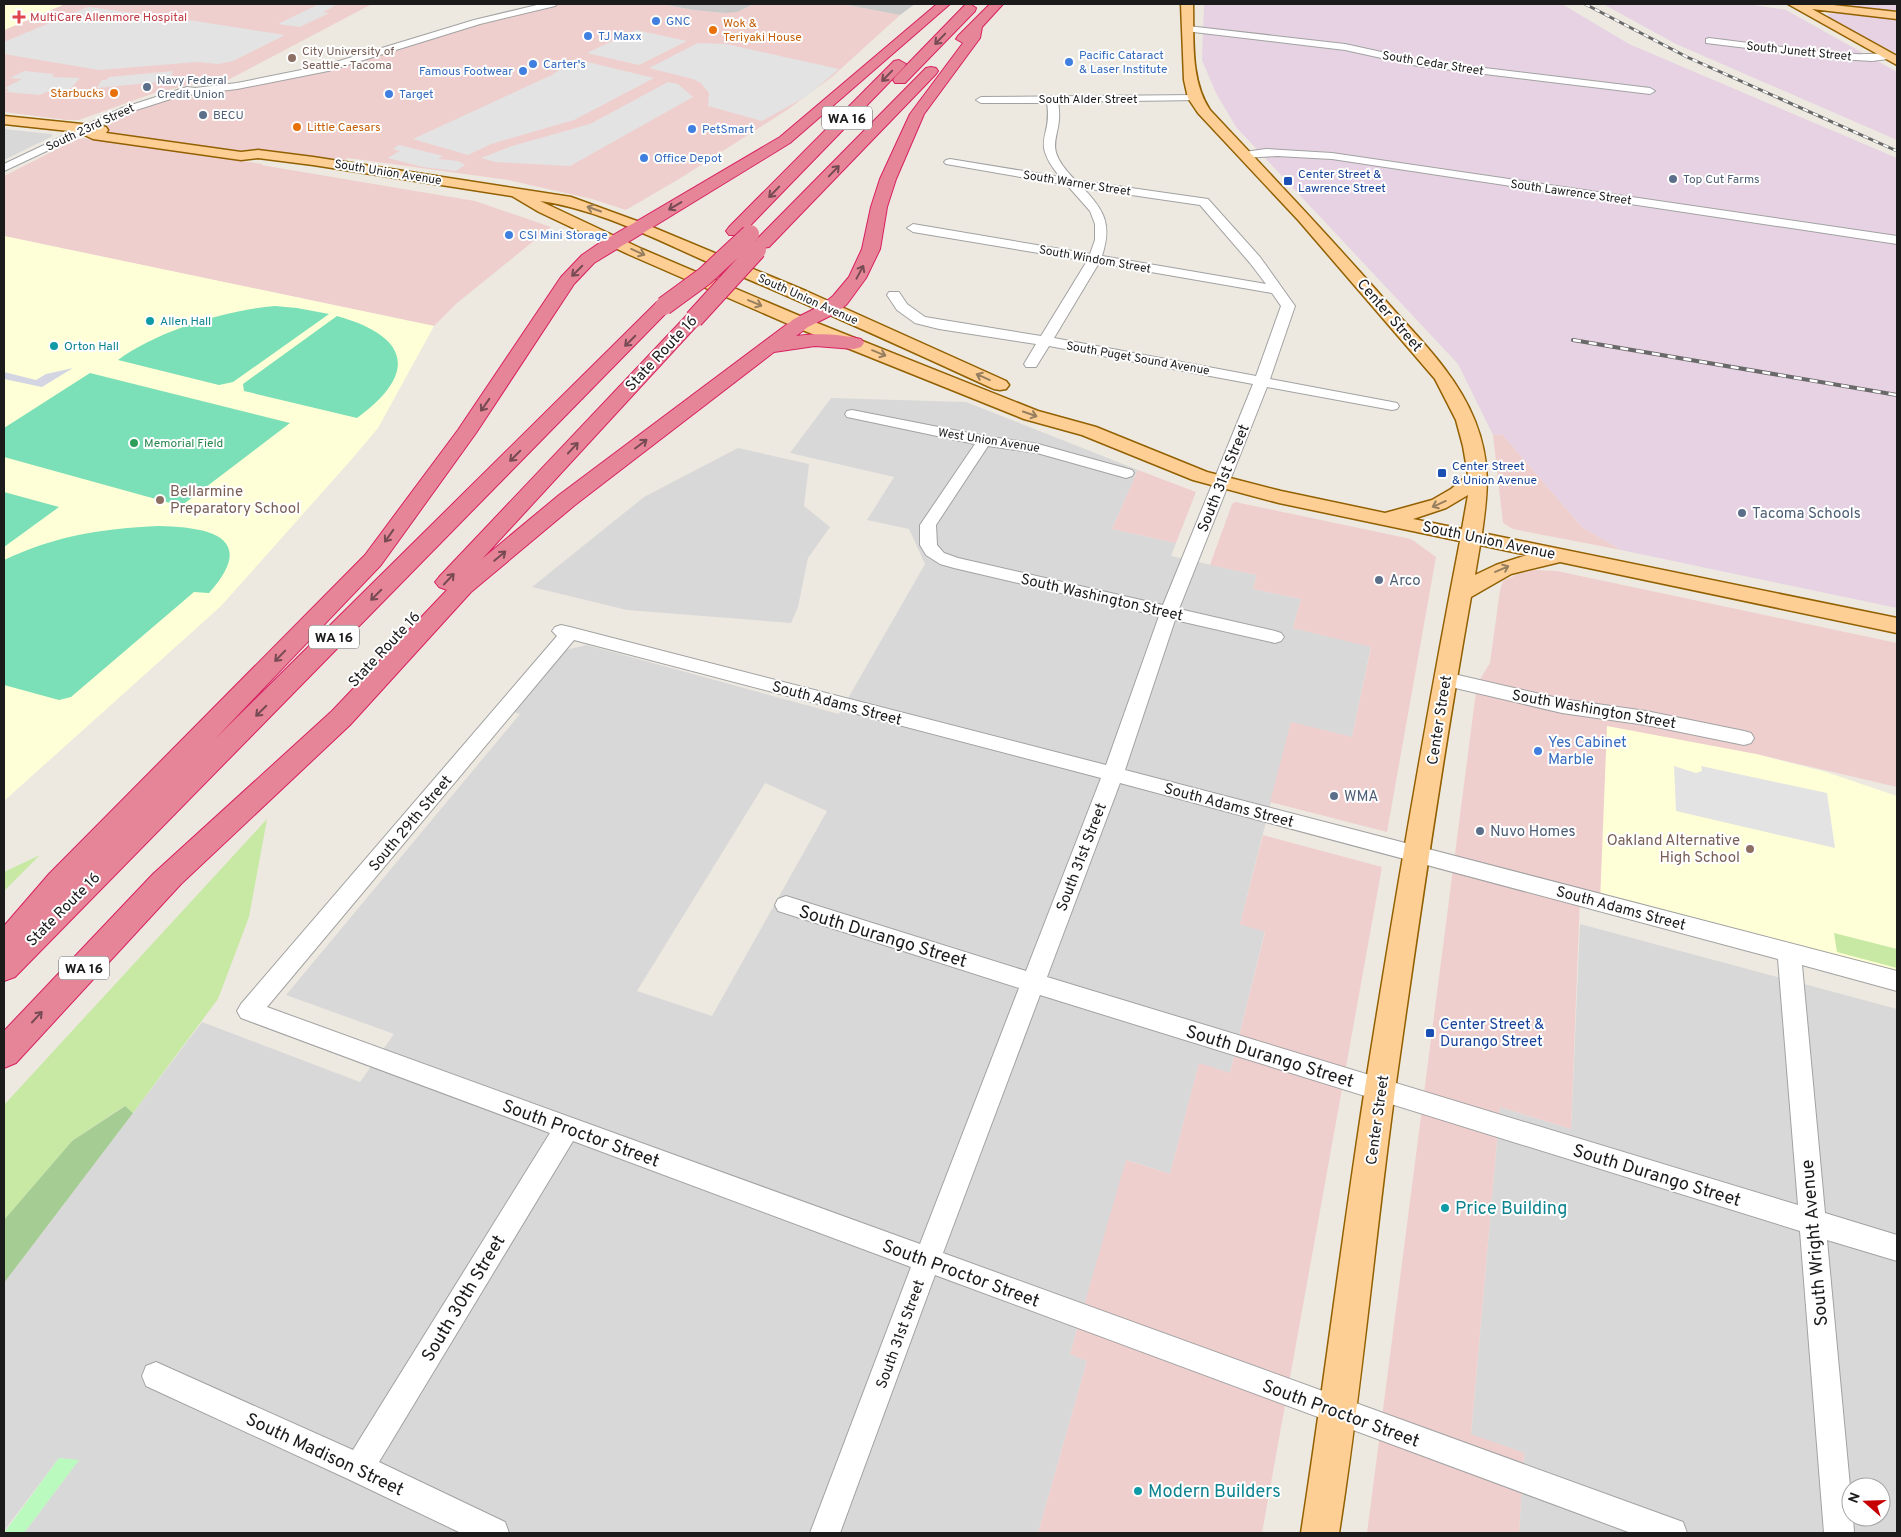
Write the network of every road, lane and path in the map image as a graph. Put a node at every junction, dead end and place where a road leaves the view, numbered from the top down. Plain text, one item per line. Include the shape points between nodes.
1 (552, 4) edge
2 (944, 4) edge
3 (958, 4) edge
4 (974, 4) edge
5 (997, 4) edge
6 (1187, 4) edge
7 (1793, 4) edge
8 (1897, 15) edge
9 (976, 25) junction
10 (1188, 29) junction
11 (1709, 41) dead end
12 (1893, 59) edge
13 (1650, 91) dead end
14 (1195, 98) junction
15 (1052, 99) junction
16 (981, 100) dead end
17 (4, 120) edge
18 (84, 129) junction
19 (1244, 155) junction
20 (950, 162) dead end
21 (4, 168) edge
22 (1074, 183) junction
23 (517, 193) junction
24 (1204, 202) joint
25 (640, 227) junction
26 (913, 228) dead end
27 (749, 236) junction
28 (1897, 240) edge
29 (615, 241) junction
30 (1095, 260) junction
31 (1277, 290) junction
32 (894, 295) dead end
33 (829, 309) junction
34 (801, 323) junction
35 (1046, 341) junction
36 (854, 343) junction
37 (761, 354) junction
38 (1031, 364) dead end
39 (1262, 381) junction
40 (1392, 406) dead end
41 (852, 414) dead end
42 (1088, 431) junction
43 (984, 441) junction
44 (1126, 472) dead end
45 (1478, 476) junction
46 (1221, 482) junction
47 (1383, 518) junction
48 (1471, 537) junction
49 (1567, 556) junction
50 (1460, 594) junction
51 (1170, 612) junction
52 (1897, 625) edge
53 (565, 632) joint
54 (1275, 637) dead end
55 (1445, 679) junction
56 (1744, 738) dead end
57 (1113, 774) junction
58 (1418, 855) junction
59 (164, 882) junction
60 (786, 906) dead end
61 (4, 948) edge
62 (1789, 952) junction
63 (4, 968) edge
64 (1897, 981) edge
65 (1033, 983) junction
66 (250, 1011) joint
67 (4, 1053) edge
68 (1380, 1090) junction
69 (567, 1128) junction
70 (1812, 1222) junction
71 (1897, 1248) edge
72 (927, 1260) junction
73 (156, 1376) dead end
74 (1338, 1412) junction
75 (359, 1468) junction
76 (494, 1533) edge
77 (826, 1533) edge
78 (1320, 1533) edge
79 (1672, 1533) edge
80 (1839, 1533) edge

1 - 18 street, South 23rd Street via 477,22 344,64 226,88 180,93 133,107
2 -> 25 highway via 786,140
3 -> 27 highway, WA 16
4 -> 27 highway
5 - 9 highway, WA 16
6 - 10 main road, Center Street
7 - 8 main road
7 - 12 main road
27 -> 9 highway, WA 16
33 -> 9 highway via 850,288 867,258 888,179 917,114 974,38
10 - 13 street, South Cedar Street via 1345,47 1418,63
10 - 14 main road, Center Street via 1190,80
11 - 12 street, South Junett Street
14 - 15 street, South Alder Street
14 - 19 main road, Center Street
15 - 16 street, South Alder Street
15 - 22 street via 1054,119 1048,146 1056,162
17 - 18 main road, South Union Avenue
18 - 21 street, South 23rd Street
18 - 23 main road, South Union Avenue via 93,135 235,155 258,154 369,168
19 - 28 street, South Lawrence Street via 1292,152 1332,156
19 - 45 main road, Center Street via 1443,376 1465,420
20 - 22 street, South Warner Street
22 - 24 street, South Warner Street
22 - 30 street via 1100,221 1103,234
25 -> 23 main road, South Union Avenue via 566,200
23 - 29 main road, South Union Avenue
24 - 31 street, South 31st Street via 1243,245
25 - 29 highway
25 - 33 main road, South Union Avenue
26 - 30 street, South Windom Street
59 -> 27 highway, State Route 16 / WA 16, bridge via 694,319
27 -> 63 highway, State Route 16 / WA 16, bridge via 705,276 664,306
29 -> 34 main road, South Union Avenue
29 -> 61 highway via 588,260 567,281 466,433 373,560 60,882
30 - 31 street, South Windom Street
30 - 35 street
31 - 39 street, South 31st Street via 1288,306
32 - 35 street, South Puget Sound Avenue via 902,307 920,320
33 - 34 highway
42 -> 33 main road, South Union Avenue via 1041,403
34 - 36 main road, South Union Avenue
34 - 37 highway
35 - 38 street
35 - 39 street, South Puget Sound Avenue
36 - 37 highway via 810,339 791,342
36 -> 42 main road, South Union Avenue via 1031,415
59 -> 37 highway via 341,718 464,587 567,500
39 - 40 street, South Puget Sound Avenue
39 - 46 street, South 31st Street
41 - 43 street, West Union Avenue
42 - 46 main road, South Union Avenue via 1179,469
43 - 44 street, West Union Avenue via 1036,447
43 - 51 street, South Washington Street via 928,526 925,541 932,552 955,563
45 -> 47 main road via 1460,494 1437,506
45 - 48 main road, Center Street
46 - 47 main road, South Union Avenue
46 - 51 street, South 31st Street
47 - 48 main road, South Union Avenue
48 - 49 main road, South Union Avenue
48 - 50 main road, Center Street
50 -> 49 main road via 1512,565
49 - 52 main road, South Union Avenue
50 - 55 main road, Center Street
51 - 54 street, South Washington Street
51 - 57 street, South 31st Street
53 - 57 street, South Adams Street
53 - 66 street, South 29th Street
55 - 56 street, South Washington Street via 1562,706 1646,718
55 - 58 main road, Center Street
57 - 58 street, South Adams Street
57 - 65 street, South 31st Street
58 - 62 street, South Adams Street
58 - 68 main road, Center Street
67 -> 59 highway, State Route 16 / WA 16
60 - 65 street, South Durango Street
62 - 64 street, South Adams Street
62 - 70 street, South Wright Avenue
65 - 68 street, South Durango Street
65 - 72 street, South 31st Street
66 - 69 street, South Proctor Street
68 - 70 street, South Durango Street
68 - 74 main road, Center Street
69 - 72 street, South Proctor Street
69 - 75 street, South 30th Street
70 - 71 street, South Durango Street
70 - 80 street, South Wright Avenue
72 - 74 street, South Proctor Street
72 - 77 street, South 31st Street
73 - 75 street, South Madison Street
74 - 78 main road, Center Street
74 - 79 street, South Proctor Street
75 - 76 street, South Madison Street

